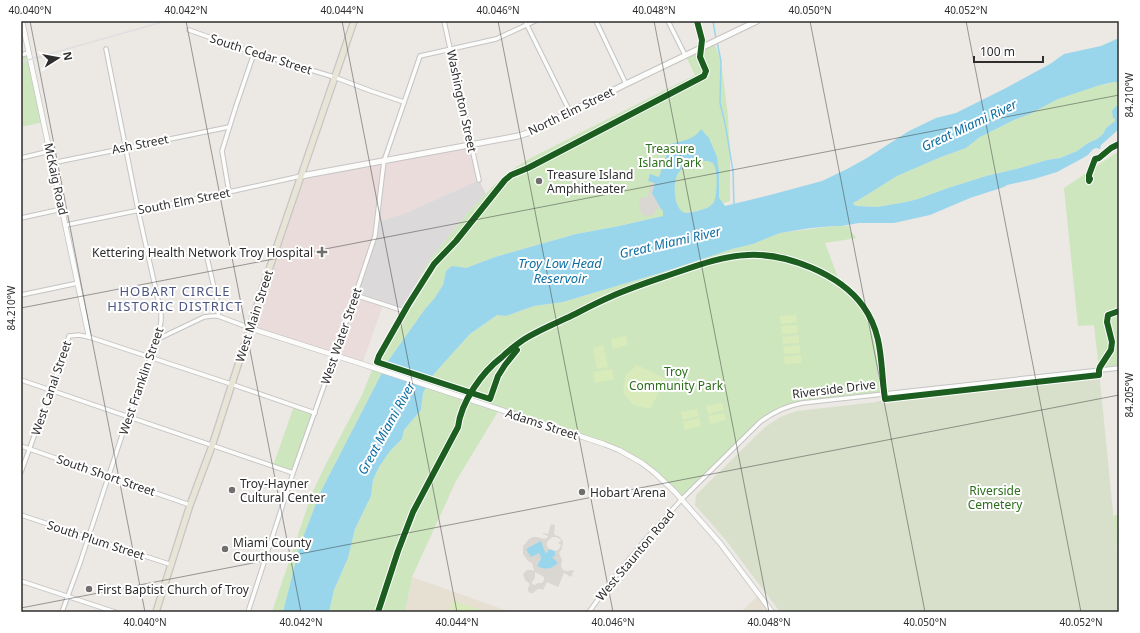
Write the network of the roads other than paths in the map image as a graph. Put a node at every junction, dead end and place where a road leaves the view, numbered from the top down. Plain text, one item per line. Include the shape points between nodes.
1 (22, 21) edge
2 (354, 21) edge
3 (444, 21) edge
4 (535, 21) edge
5 (596, 21) edge
6 (668, 21) edge
7 (757, 21) edge
8 (526, 23) edge
9 (189, 30) dead end
10 (106, 49) dead end
11 (451, 49) junction
12 (28, 53) junction
13 (254, 53) junction
14 (21, 55) edge
15 (685, 55) junction
16 (334, 77) junction
17 (626, 84) junction
18 (404, 102) junction
19 (570, 112) junction
20 (229, 127) junction
21 (470, 145) junction
22 (126, 147) junction
23 (50, 151) junction
24 (21, 158) edge
25 (384, 161) junction
26 (52, 163) junction
27 (302, 176) junction
28 (479, 180) dead end
29 (229, 192) junction
30 (62, 209) junction
31 (138, 210) junction
32 (21, 218) edge
33 (66, 225) junction
34 (206, 253) dead end
35 (78, 283) junction
36 (21, 295) edge
37 (355, 295) junction
38 (401, 310) dead end
39 (218, 316) junction
40 (250, 328) junction
41 (89, 337) junction
42 (158, 339) junction
43 (335, 355) junction
44 (150, 357) junction
45 (1119, 368) edge
46 (21, 380) edge
47 (231, 384) junction
48 (51, 390) junction
49 (315, 413) junction
50 (128, 417) junction
51 (21, 446) edge
52 (212, 446) junction
53 (29, 449) junction
54 (21, 472) edge
55 (293, 473) junction
56 (109, 476) junction
57 (682, 499) junction
58 (190, 505) junction
59 (21, 515) edge
60 (88, 538) junction
61 (172, 565) junction
62 (21, 581) edge
63 (67, 597) junction
64 (62, 612) edge
65 (115, 612) edge
66 (156, 612) edge
67 (248, 612) edge
68 (589, 612) edge
69 (772, 612) edge

1 - 12 street, McKaig Road
2 - 16 main road, West Main Street
3 - 11 street, Washington Street
4 - 8 street
5 - 17 street
6 - 15 street
7 - 15 main road, North Elm Street
8 - 11 street via 496,39
8 - 19 street
9 - 13 street, South Cedar Street
10 - 22 street, West Franklin Street
11 - 18 street, West Water Street via 420,56
11 - 21 street, Washington Street
12 - 14 street
12 - 23 street, McKaig Road
13 - 16 street, South Cedar Street
13 - 20 street
15 - 17 main road, North Elm Street
16 - 18 street, South Cedar Street
16 - 27 main road, West Main Street
17 - 19 main road, North Elm Street
18 - 25 street, West Water Street
19 - 21 main road, North Elm Street via 528,133
20 - 22 street, Ash Street
20 - 29 street via 222,151
21 - 25 main road, North Elm Street
21 - 28 street, Washington Street
22 - 26 street, Ash Street
22 - 31 street, West Franklin Street
23 - 24 street
23 - 26 street, McKaig Road
25 - 27 main road, North Elm Street
25 - 37 street, West Water Street via 375,236
26 - 30 street, McKaig Road
27 - 29 street, South Elm Street
27 - 40 main road, West Main Street
29 - 31 street, South Elm Street
30 - 32 street
30 - 33 street, McKaig Road
31 - 33 street, South Elm Street
31 - 42 street, West Franklin Street via 162,313
33 - 35 street, McKaig Road
34 - 39 street via 219,308
35 - 36 street
35 - 41 street, McKaig Road
37 - 38 street
37 - 43 street, West Water Street
39 - 40 street
39 - 42 street via 204,318
40 - 43 street, Adams Street
40 - 47 main road, West Main Street
41 - 44 street
41 - 48 street, West Canal Street via 69,336
42 - 44 street, West Franklin Street
43 - 49 street, West Water Street
43 - 57 street, Adams Street via 619,450 649,468
44 - 47 street
44 - 50 street, West Franklin Street
45 - 57 street, Riverside Drive via 789,406 760,422
46 - 48 street
47 - 49 street
47 - 52 main road, West Main Street
48 - 50 street
48 - 53 street, West Canal Street
49 - 55 street, West Water Street
50 - 52 street
50 - 56 street, West Franklin Street
51 - 53 street, South Short Street
52 - 55 street
52 - 58 main road, West Main Street
53 - 54 street, West Canal Street
53 - 56 street, South Short Street
55 - 67 street, West Water Street
56 - 58 street, South Short Street
56 - 60 street, West Franklin Street
57 - 68 street, West Staunton Road via 646,539
57 - 69 street, Adams Street
58 - 61 main road, West Main Street
59 - 60 street, South Plum Street
60 - 61 street, South Plum Street
60 - 63 street, West Franklin Street
61 - 66 main road, West Main Street
62 - 63 street
63 - 64 street, West Franklin Street
63 - 65 street

